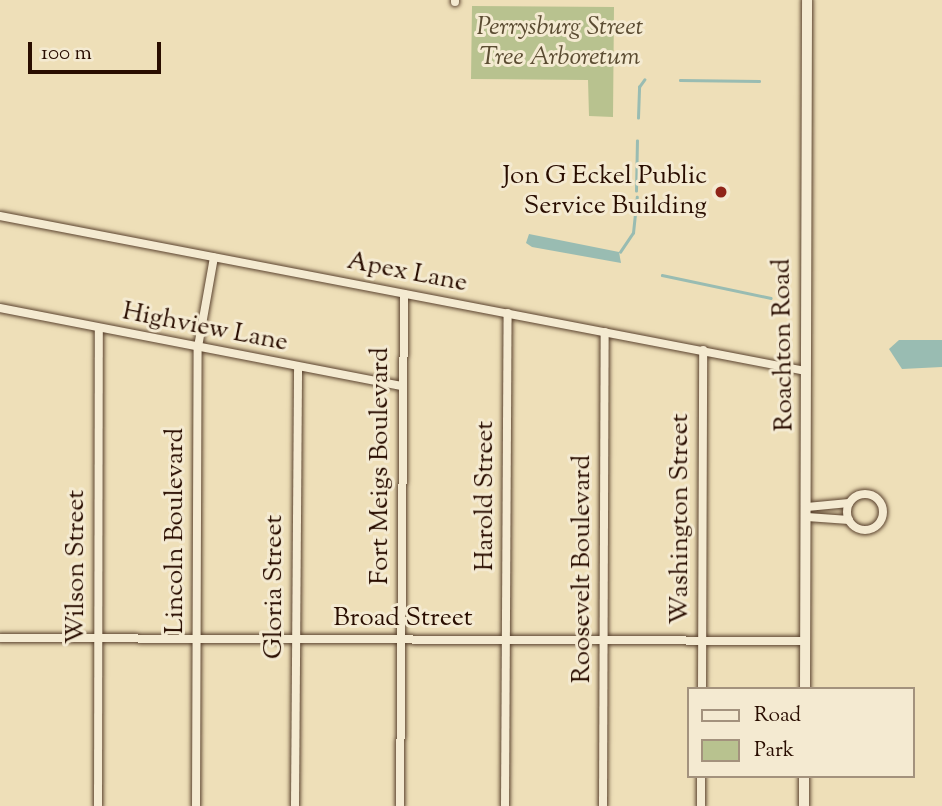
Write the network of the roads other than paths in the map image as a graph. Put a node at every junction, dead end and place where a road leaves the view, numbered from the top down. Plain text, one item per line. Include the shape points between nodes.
1 (807, 0) edge
2 (0, 216) edge
3 (214, 257) junction
4 (404, 294) junction
5 (0, 308) edge
6 (508, 313) junction
7 (99, 328) junction
8 (605, 332) junction
9 (198, 347) junction
10 (703, 350) junction
11 (298, 368) junction
12 (806, 371) junction
13 (402, 386) junction
14 (849, 503) junction
15 (807, 512) junction
16 (849, 520) junction
17 (0, 638) edge
18 (98, 639) junction
19 (197, 639) junction
20 (296, 639) junction
21 (401, 640) junction
22 (506, 640) junction
23 (604, 641) junction
24 (805, 641) junction
25 (702, 642) junction
26 (702, 687) edge
27 (804, 687) edge
28 (701, 778) edge
29 (804, 778) edge
30 (98, 806) edge
31 (196, 806) edge
32 (295, 806) edge
33 (400, 806) edge
34 (505, 806) edge
35 (603, 806) edge
36 (701, 806) edge
37 (804, 806) edge

1 - 12 street, Roachton Road
2 - 3 street, Apex Lane
3 - 4 street, Apex Lane
3 - 9 street, Lincoln Boulevard
4 - 6 street, Apex Lane
4 - 13 street, Fort Meigs Boulevard
5 - 7 street, Highview Lane
6 - 8 street, Apex Lane
6 - 22 street, Harold Street
7 - 9 street, Highview Lane
7 - 18 street, Wilson Street
8 - 10 street, Apex Lane
8 - 23 street, Roosevelt Boulevard
9 - 11 street, Highview Lane
9 - 19 street, Lincoln Boulevard
10 - 12 street, Apex Lane
10 - 25 street, Washington Street
11 - 13 street, Highview Lane
11 - 20 street, Gloria Street
12 - 15 street, Roachton Road
13 - 21 street, Fort Meigs Boulevard
14 - 15 street
14 - 16 street
14 - 16 street via 858,495 871,494 880,502 883,514 877,525 866,530
15 - 16 street
15 - 24 street, Roachton Road
17 - 18 street, Broad Street
18 - 19 street, Broad Street
18 - 30 street, Wilson Street
19 - 20 street, Broad Street
19 - 31 street, Lincoln Boulevard
20 - 21 street, Broad Street
20 - 32 street, Gloria Street
21 - 22 street, Broad Street
21 - 33 street, Fort Meigs Boulevard
22 - 23 street, Broad Street
22 - 34 street, Harold Street
23 - 25 street, Broad Street
23 - 35 street, Roosevelt Boulevard
24 - 25 street, Broad Street
24 - 27 street, Roachton Road
25 - 26 street, Washington Street
28 - 36 street
29 - 37 street

